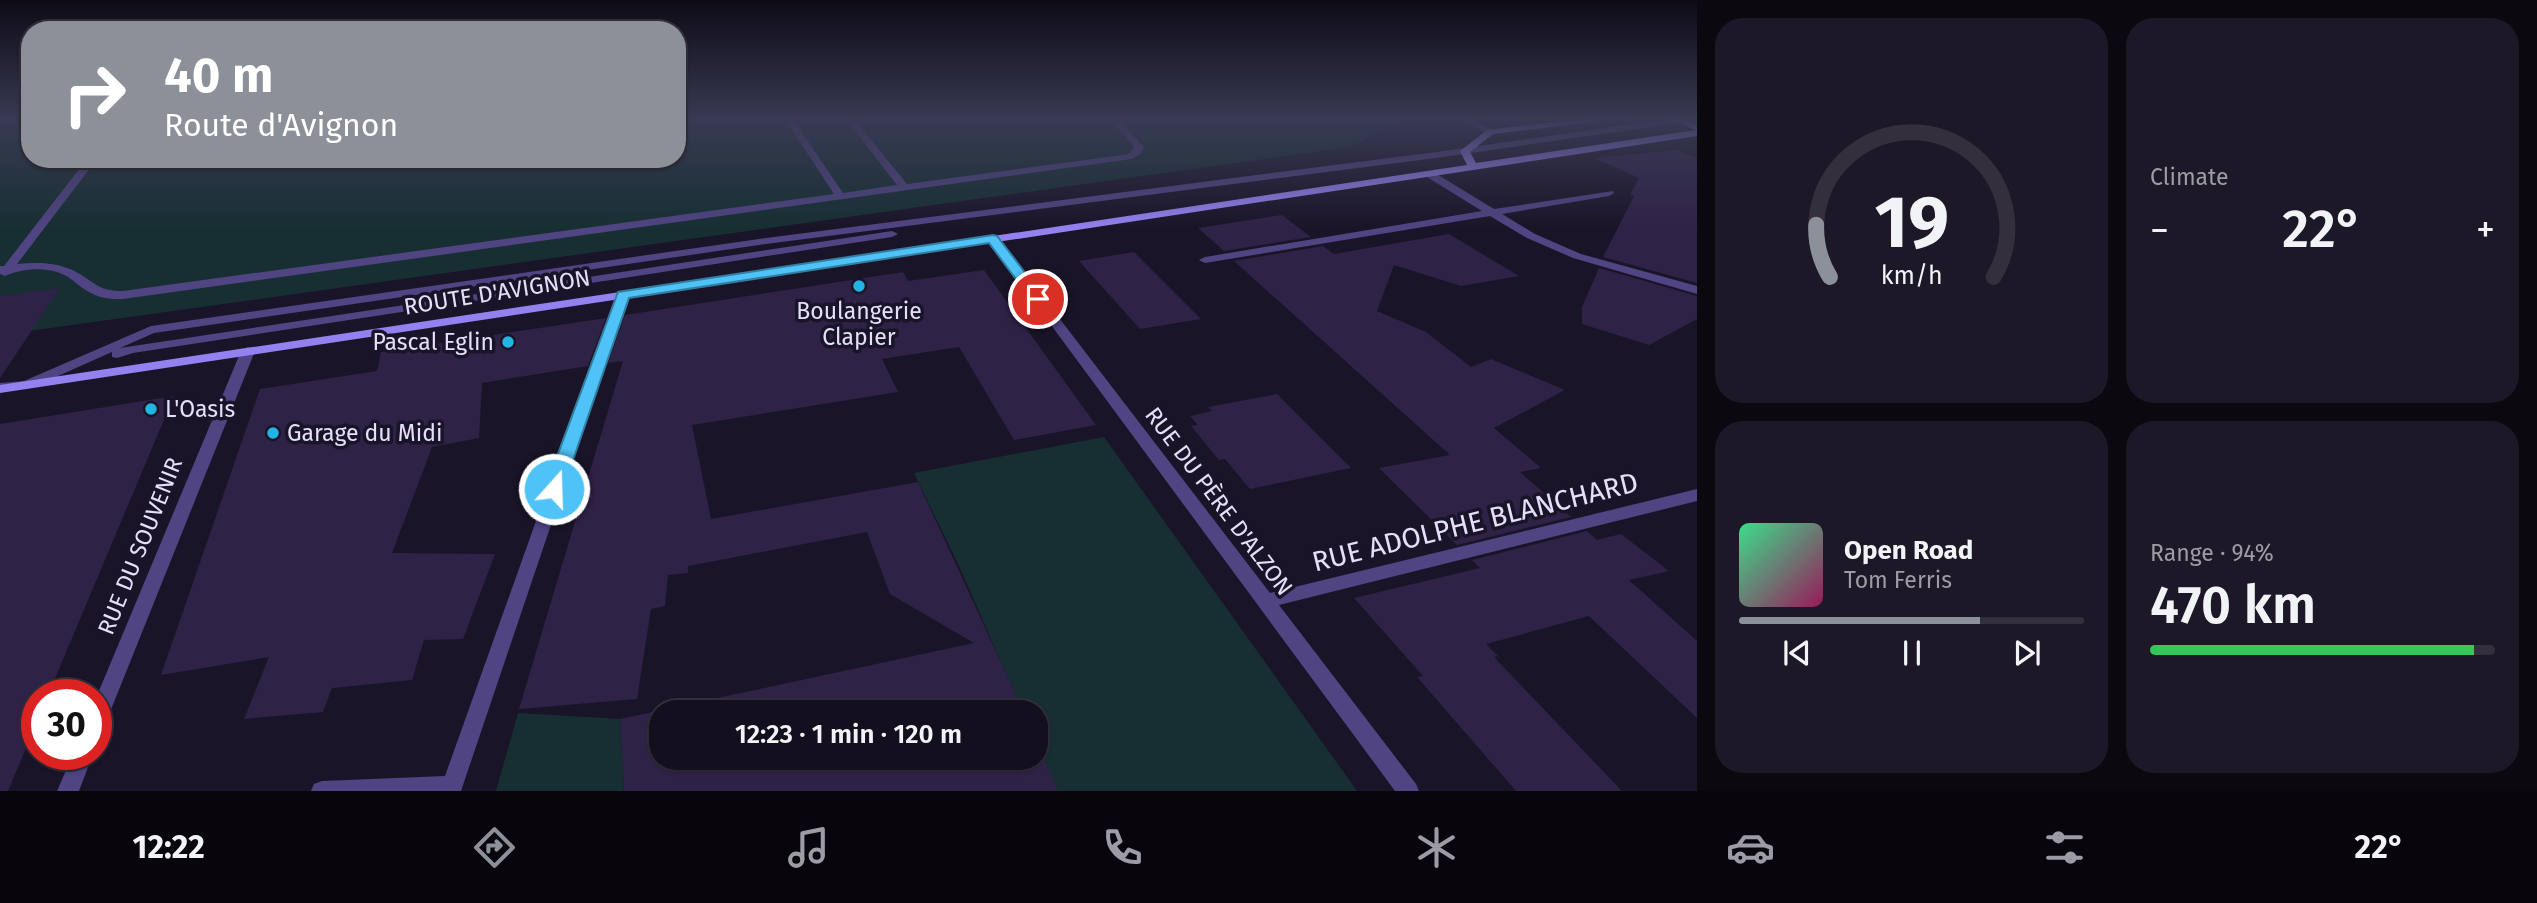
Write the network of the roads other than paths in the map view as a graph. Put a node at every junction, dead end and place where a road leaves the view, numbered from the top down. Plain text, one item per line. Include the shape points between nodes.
1 (813, 156) edge
2 (879, 156) edge
3 (1132, 156) edge
4 (1427, 156) edge
5 (1467, 156) edge
6 (1550, 156) edge
7 (85, 168) edge
8 (1473, 169) junction
9 (1431, 175) junction
10 (904, 187) junction
11 (1609, 193) dead end
12 (840, 196) junction
13 (1491, 213) junction
14 (993, 239) junction
15 (1205, 260) dead end
16 (2, 272) edge
17 (1697, 290) edge
18 (623, 295) junction
19 (248, 351) junction
20 (26, 385) junction
21 (0, 387) edge
22 (1697, 495) edge
23 (1266, 601) junction
24 (112, 683) edge
25 (77, 770) edge
26 (450, 789) edge
27 (68, 791) edge
28 (322, 791) edge
29 (1408, 791) edge

1 - 12 street
2 - 10 street
3 - 10 street
4 - 20 street via 1040,206 842,243 131,349
5 - 8 main road
6 - 8 main road, ROUTE D'AVIGNON
7 - 16 street
8 - 9 main road, ROUTE D'AVIGNON
9 - 13 street
9 - 14 main road, ROUTE D'AVIGNON
10 - 12 street
11 - 13 street
12 - 16 street via 123,295 92,292 75,276 51,267
13 - 15 street
13 - 17 street via 1577,256
14 - 18 main road, ROUTE D'AVIGNON
14 - 23 street, RUE DU PÈRE D'ALZON
18 - 19 main road, ROUTE D'AVIGNON
18 - 26 street
19 - 20 main road, ROUTE D'AVIGNON
19 - 24 street, RUE DU SOUVENIR
20 - 21 main road, ROUTE D'AVIGNON
22 - 23 street, RUE ADOLPHE BLANCHARD
23 - 29 street, RUE DU PÈRE D'ALZON
25 - 27 street
26 - 28 street

